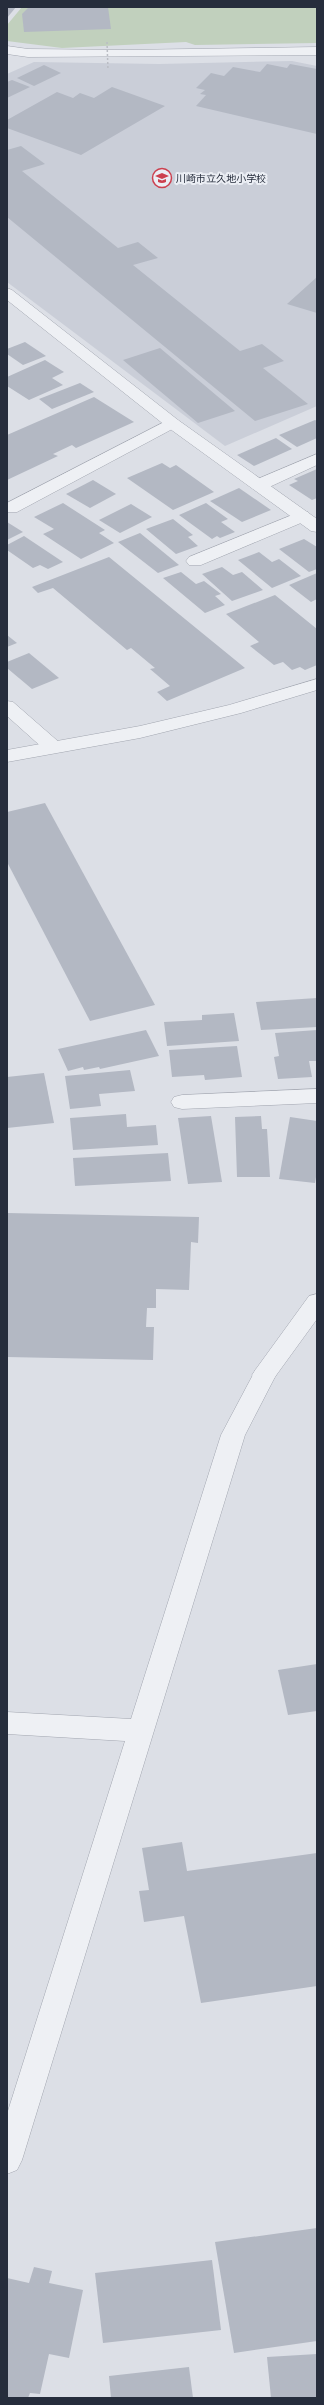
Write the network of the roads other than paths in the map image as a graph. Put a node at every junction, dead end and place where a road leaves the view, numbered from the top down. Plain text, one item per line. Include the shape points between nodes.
1 (7, 50) edge
2 (317, 51) edge
3 (7, 293) edge
4 (172, 423) junction
5 (317, 459) edge
6 (259, 485) junction
7 (11, 508) dead end
8 (302, 516) junction
9 (317, 527) edge
10 (195, 561) dead end
11 (317, 684) edge
12 (7, 706) edge
13 (53, 747) junction
14 (7, 756) edge
15 (317, 1096) edge
16 (182, 1102) dead end
17 (317, 1302) edge
18 (7, 1723) edge
19 (140, 1731) junction
20 (7, 2160) edge

1 - 2 street via 28,53 125,54
3 - 4 street
4 - 6 street
4 - 7 street
5 - 6 street
6 - 8 street
8 - 9 street
8 - 10 street
11 - 13 street via 235,709 140,732
12 - 13 street
13 - 14 street
15 - 16 street
17 - 19 street via 264,1375 233,1435
18 - 19 street
19 - 20 street

